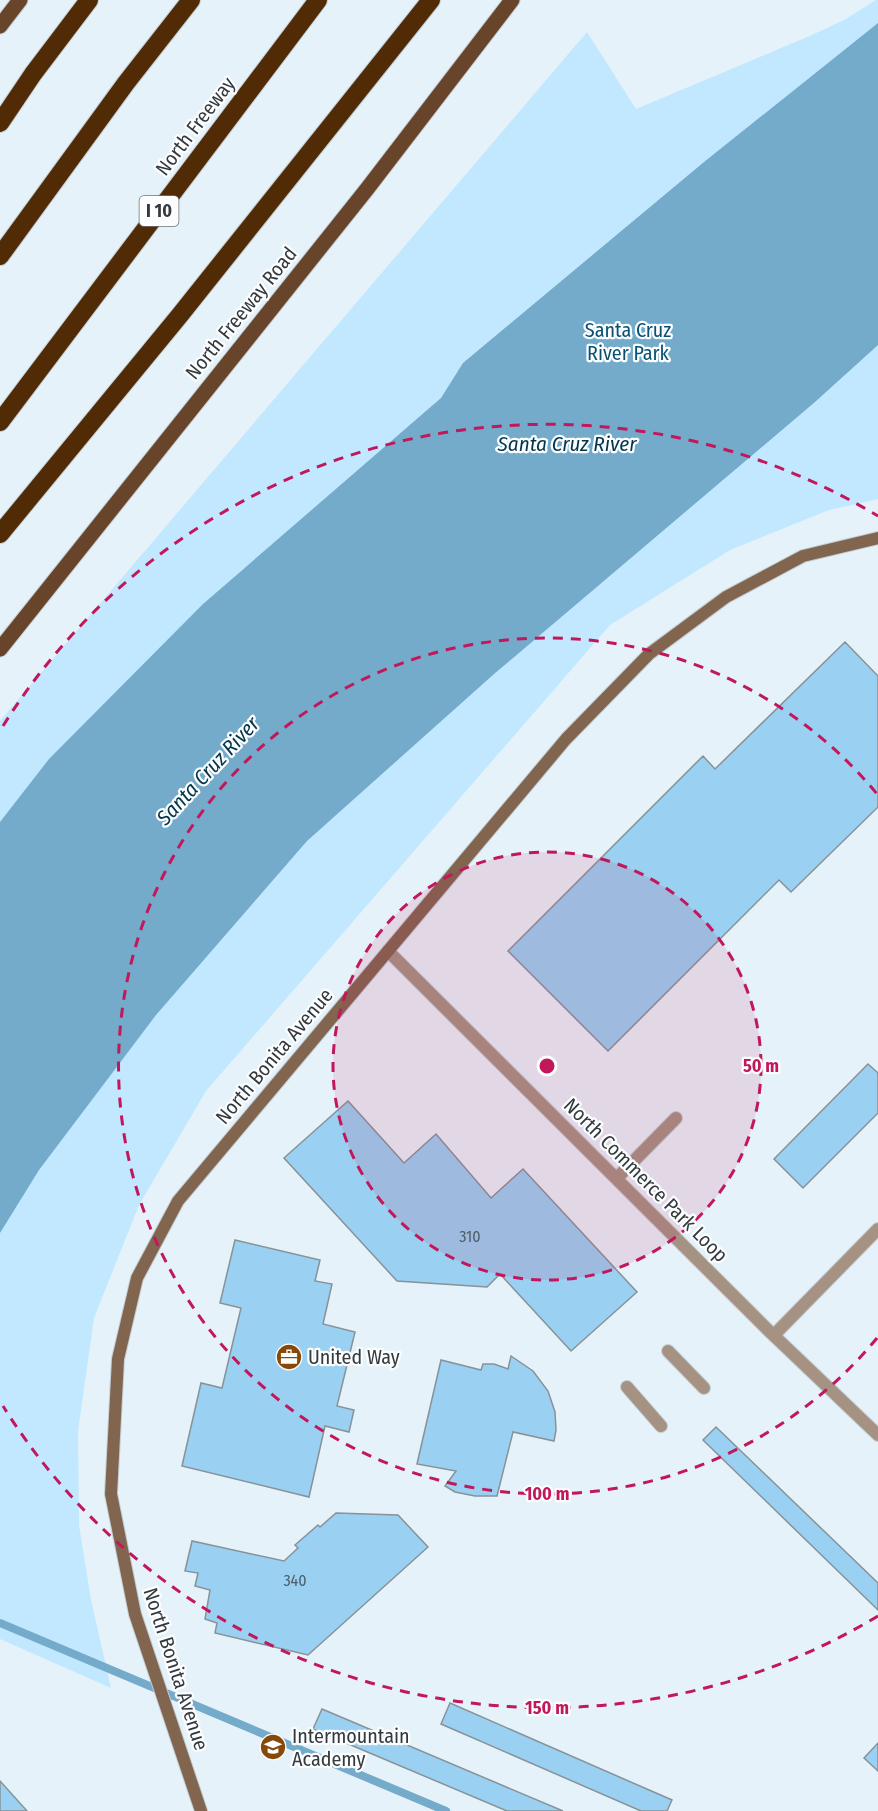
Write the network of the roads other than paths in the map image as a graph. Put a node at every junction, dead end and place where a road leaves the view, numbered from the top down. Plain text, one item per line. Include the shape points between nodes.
1 (20, 0) edge
2 (89, 0) edge
3 (191, 0) edge
4 (318, 0) edge
5 (431, 0) edge
6 (512, 0) edge
7 (0, 26) edge
8 (0, 123) edge
9 (0, 256) edge
10 (0, 422) edge
11 (0, 534) edge
12 (878, 538) edge
13 (0, 650) edge
14 (388, 951) junction
15 (676, 1118) dead end
16 (616, 1178) junction
17 (878, 1229) edge
18 (774, 1335) junction
19 (668, 1352) dead end
20 (627, 1387) dead end
21 (704, 1388) dead end
22 (661, 1426) dead end
23 (878, 1435) edge
24 (201, 1811) edge

1 - 7 main road
2 - 8 highway
3 - 9 highway
4 - 10 highway, North Freeway / I 10
5 - 11 highway
6 - 13 main road, North Freeway Road via 368,189
12 - 14 street, North Bonita Avenue via 803,556 726,597 649,654 566,740
14 - 16 street, North Commerce Park Loop
14 - 24 street, North Bonita Avenue via 178,1201 137,1278 118,1359 111,1494 135,1614
15 - 16 street
16 - 18 street, North Commerce Park Loop
17 - 18 street
18 - 23 street, North Commerce Park Loop
19 - 21 street
20 - 22 street

